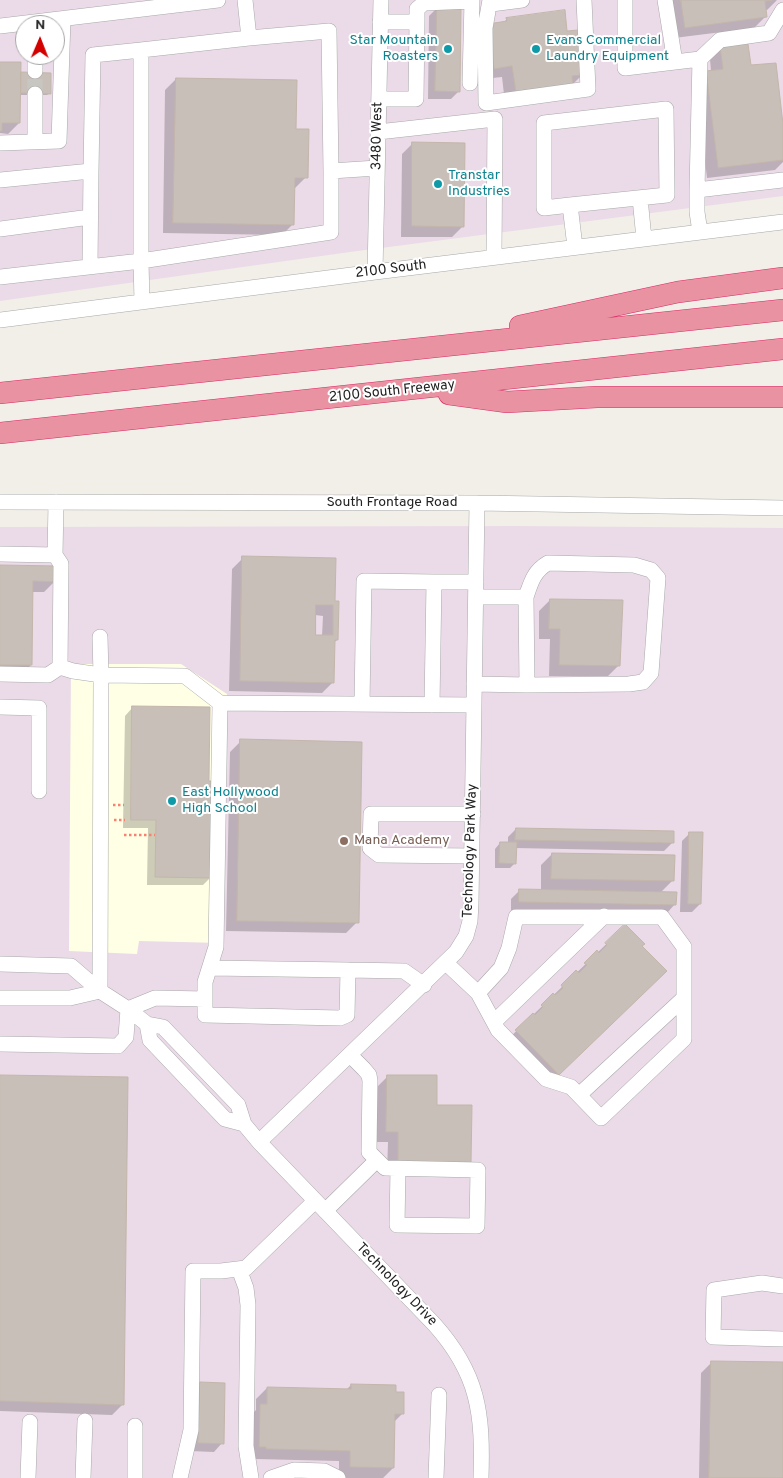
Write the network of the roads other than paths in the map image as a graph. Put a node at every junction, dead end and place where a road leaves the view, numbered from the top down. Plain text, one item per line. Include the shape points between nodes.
1 (218, 0) edge
2 (245, 0) edge
3 (381, 0) edge
4 (522, 0) edge
5 (584, 0) edge
6 (626, 0) edge
7 (665, 0) edge
8 (782, 0) edge
9 (472, 1) edge
10 (490, 2) edge
11 (783, 5) edge
12 (100, 7) edge
13 (783, 10) edge
14 (65, 18) edge
15 (380, 22) junction
16 (417, 22) junction
17 (15, 25) edge
18 (0, 26) edge
19 (248, 38) junction
20 (141, 50) junction
21 (700, 59) junction
22 (675, 62) junction
23 (35, 65) edge
24 (61, 65) edge
25 (35, 72) tunnel mouth
26 (470, 82) dead end
27 (35, 94) tunnel mouth
28 (378, 99) junction
29 (378, 132) junction
30 (35, 141) junction
31 (0, 143) edge
32 (377, 168) junction
33 (91, 171) junction
34 (331, 171) junction
35 (0, 180) edge
36 (783, 180) edge
37 (697, 190) junction
38 (640, 198) junction
39 (570, 205) junction
40 (90, 217) junction
41 (783, 222) edge
42 (0, 229) edge
43 (700, 232) junction
44 (644, 239) junction
45 (575, 247) junction
46 (494, 257) junction
47 (141, 261) junction
48 (90, 267) junction
49 (375, 272) junction
50 (0, 277) edge
51 (783, 278) edge
52 (142, 302) junction
53 (783, 310) edge
54 (0, 320) edge
55 (783, 349) edge
56 (190, 374) junction
57 (416, 389) junction
58 (0, 393) edge
59 (783, 397) edge
60 (0, 433) edge
61 (0, 502) edge
62 (56, 502) junction
63 (477, 503) junction
64 (783, 508) edge
65 (0, 554) edge
66 (55, 554) junction
67 (434, 582) junction
68 (476, 589) junction
69 (526, 597) junction
70 (100, 637) dead end
71 (60, 667) junction
72 (0, 674) edge
73 (101, 675) junction
74 (474, 684) junction
75 (527, 685) junction
76 (220, 703) junction
77 (362, 704) junction
78 (432, 705) junction
79 (474, 705) junction
80 (0, 707) edge
81 (38, 790) dead end
82 (472, 814) junction
83 (472, 856) junction
84 (604, 916) junction
85 (446, 963) junction
86 (0, 964) edge
87 (210, 968) junction
88 (348, 970) junction
89 (424, 985) junction
90 (100, 991) junction
91 (478, 993) junction
92 (0, 998) edge
93 (684, 998) junction
94 (205, 999) junction
95 (128, 1009) junction
96 (494, 1022) junction
97 (0, 1044) edge
98 (350, 1055) junction
99 (579, 1095) junction
100 (259, 1142) junction
101 (377, 1160) junction
102 (398, 1169) junction
103 (320, 1206) junction
104 (239, 1269) junction
105 (783, 1285) edge
106 (783, 1339) edge
107 (439, 1395) dead end
108 (85, 1421) dead end
109 (30, 1422) dead end
110 (135, 1426) dead end
111 (28, 1478) edge
112 (83, 1478) edge
113 (135, 1478) edge
114 (180, 1478) edge
115 (251, 1478) edge
116 (271, 1478) edge
117 (338, 1478) edge
118 (436, 1478) edge
119 (481, 1478) edge

1 - 12 street
2 - 19 street
3 - 15 street, 3480 West
4 - 10 street
5 - 10 street via 588,89 486,103 484,28
6 - 22 street via 625,68
7 - 22 street
8 - 11 street
9 - 16 street via 424,3 417,9
9 - 26 street
12 - 14 street
13 - 21 street via 769,33 720,40
15 - 16 street
15 - 28 street, 3480 West
16 - 28 street via 416,99
17 - 18 street
19 - 20 street
19 - 34 street via 329,31
20 - 33 street via 93,55
20 - 47 street
21 - 22 street
21 - 37 street
23 - 25 street
24 - 30 street via 59,141
27 - 30 street
28 - 29 street, 3480 West
29 - 32 street, 3480 West
29 - 46 street via 495,119
30 - 31 street
32 - 34 street
32 - 49 street, 3480 West
33 - 35 street
33 - 40 street
34 - 47 street via 331,232
36 - 37 street
37 - 43 street
38 - 39 street
38 - 39 street via 667,195 666,109 544,123 544,208
38 - 44 street
39 - 45 street
40 - 42 street
40 - 48 street
41 - 43 street, 2100 South
43 - 44 street, 2100 South
44 - 45 street, 2100 South
45 - 46 street, 2100 South
46 - 49 street, 2100 South
47 - 48 street
47 - 52 street
48 - 50 street
49 - 52 street, 2100 South
51 - 56 highway via 678,292 482,334
52 - 54 street, 2100 South
53 - 56 highway
55 - 57 highway, 2100 South Freeway
56 - 58 highway
57 - 59 highway via 507,402 597,397
57 - 60 highway, 2100 South Freeway
61 - 62 street, South Frontage Road
62 - 63 street, South Frontage Road
62 - 66 street
63 - 64 street, South Frontage Road
63 - 68 street, Technology Park Way
65 - 66 street
66 - 71 street via 61,564
67 - 68 street
67 - 77 street via 364,581
67 - 78 street
68 - 69 street
68 - 74 street, Technology Park Way
69 - 75 street
69 - 75 street via 539,568 548,563 634,565 651,570 658,578 651,672 643,682
70 - 73 street
71 - 72 street via 48,675
71 - 73 street
73 - 76 street via 185,676
73 - 90 street
74 - 75 street
74 - 79 street, Technology Park Way
76 - 77 street
76 - 87 street via 216,948
77 - 78 street
78 - 79 street
79 - 82 street, Technology Park Way
80 - 81 street via 39,708
82 - 83 street, Technology Park Way
82 - 83 street via 371,814 370,848 378,855
83 - 85 street, Technology Park Way via 470,921 466,936
84 - 91 street via 516,918 501,968
84 - 93 street via 662,917 684,947
84 - 96 street
85 - 89 street, Technology Park Way
85 - 91 street
86 - 90 street, Technology Drive via 71,966
87 - 88 street
87 - 94 street via 205,982
88 - 89 street via 404,971
88 - 94 street via 347,1015 340,1018 205,1015
89 - 98 street, Technology Park Way
90 - 92 street via 70,998
90 - 95 street, Technology Drive
91 - 96 street
93 - 99 street
93 - 99 street via 684,1039 602,1118
94 - 95 street via 155,998
95 - 97 street via 126,1037 118,1046
95 - 100 street, Technology Drive via 148,1024 150,1040 225,1119 244,1124
96 - 99 street via 546,1079 571,1086
98 - 100 street, Technology Park Way
98 - 101 street via 369,1075 369,1152
100 - 103 street, Technology Drive
101 - 102 street via 385,1168
101 - 103 street
102 - 102 street via 478,1170 477,1226 397,1225
103 - 104 street via 246,1268
103 - 119 street, Technology Drive via 434,1324 460,1357 470,1378 481,1423
104 - 114 street via 193,1271 191,1430
104 - 115 street via 248,1305 246,1446
105 - 106 street via 762,1284 714,1290 713,1337
107 - 118 street
108 - 112 street
109 - 111 street
110 - 113 street
116 - 117 street via 294,1470 314,1470

